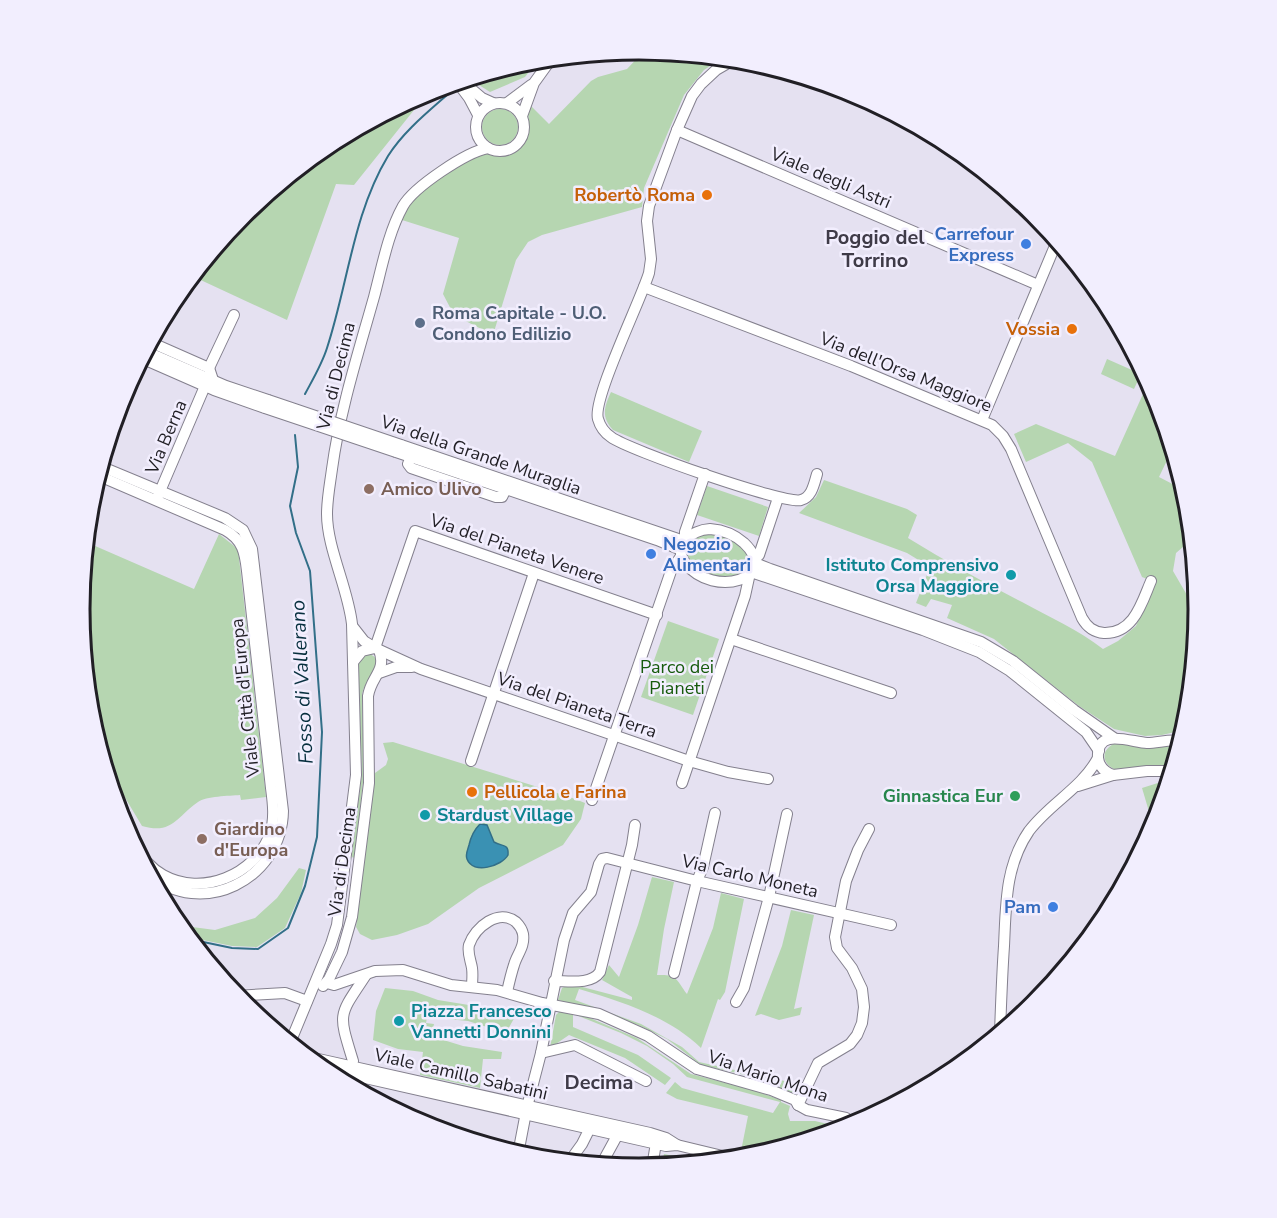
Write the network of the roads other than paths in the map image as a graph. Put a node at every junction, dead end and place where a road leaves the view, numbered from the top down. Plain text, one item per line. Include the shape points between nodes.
1 (721, 67) edge
2 (544, 69) edge
3 (534, 83) junction
4 (469, 87) edge
5 (462, 89) edge
6 (490, 102) junction
7 (507, 104) junction
8 (477, 113) junction
9 (522, 116) junction
10 (677, 130) junction
11 (476, 132) junction
12 (488, 148) junction
13 (455, 162) junction
14 (1053, 250) edge
15 (1038, 285) junction
16 (644, 287) junction
17 (234, 315) dead end
18 (157, 345) edge
19 (152, 355) edge
20 (149, 361) edge
21 (209, 368) junction
22 (209, 383) junction
23 (982, 420) junction
24 (398, 448) junction
25 (107, 470) edge
26 (705, 474) junction
27 (817, 474) dead end
28 (106, 478) edge
29 (159, 496) junction
30 (778, 498) junction
31 (683, 546) junction
32 (752, 567) junction
33 (534, 573) junction
34 (1151, 581) dead end
35 (657, 615) junction
36 (352, 624) junction
37 (731, 639) junction
38 (377, 649) junction
39 (353, 662) junction
40 (421, 669) junction
41 (379, 673) junction
42 (891, 693) dead end
43 (494, 694) junction
44 (615, 735) junction
45 (1114, 738) junction
46 (1171, 741) edge
47 (1098, 754) junction
48 (471, 761) dead end
49 (689, 761) junction
50 (1162, 772) edge
51 (1113, 775) junction
52 (768, 779) dead end
53 (682, 783) dead end
54 (1078, 786) junction
55 (592, 800) dead end
56 (715, 813) dead end
57 (787, 814) dead end
58 (635, 825) dead end
59 (869, 829) dead end
60 (346, 860) junction
61 (359, 863) junction
62 (627, 863) junction
63 (156, 870) edge
64 (697, 881) junction
65 (163, 883) edge
66 (769, 897) junction
67 (841, 914) junction
68 (891, 925) dead end
69 (321, 969) junction
70 (674, 973) dead end
71 (366, 974) junction
72 (554, 981) junction
73 (327, 983) junction
74 (472, 987) junction
75 (507, 992) junction
76 (248, 995) edge
77 (307, 1001) junction
78 (736, 1002) dead end
79 (550, 1005) junction
80 (1001, 1022) edge
81 (293, 1036) edge
82 (541, 1053) junction
83 (353, 1061) dead end
84 (328, 1062) edge
85 (347, 1073) edge
86 (646, 1081) dead end
87 (798, 1105) junction
88 (526, 1111) junction
89 (845, 1118) edge
90 (590, 1128) junction
91 (618, 1134) junction
92 (656, 1143) junction
93 (520, 1144) edge
94 (677, 1145) junction
95 (710, 1153) edge
96 (575, 1154) edge
97 (605, 1157) edge
98 (654, 1158) edge

1 - 10 street via 700,84
2 - 3 street
3 - 7 street
3 - 9 street
4 - 6 street
5 - 8 street
6 - 7 street
6 - 8 street
7 - 9 street
8 - 11 street
9 - 12 street via 524,131 516,145 503,151
10 - 15 street, Viale degli Astri
10 - 16 street via 649,206 651,264
11 - 12 street
11 - 13 street, Via di Decima
12 - 13 street, Via di Decima
13 - 36 street, Via di Decima via 411,196 402,208 341,416 327,516
14 - 15 street
15 - 23 street
16 - 23 street, Via dell'Orsa Maggiore
16 - 26 street via 601,394 598,421 617,441
17 - 21 street
18 - 21 street
19 - 22 street
20 - 22 street
21 - 22 street
22 - 24 street, Via della Grande Muraglia, bridge
22 - 29 street, Via Berna
23 - 34 street, Via dell'Orsa Maggiore via 995,427 1010,446 1086,625 1103,633 1125,627 1138,612
24 - 31 street, Via della Grande Muraglia
24 - 31 street, Via della Grande Muraglia via 411,457
25 - 29 street, Viale Città d'Europa
26 - 30 street
26 - 31 street
27 - 30 street via 805,499
28 - 29 street, Viale Città d'Europa
29 - 63 street, Viale Città d'Europa via 231,533 244,550 273,821 264,846 249,865 229,877 185,883
29 - 65 street, Viale Città d'Europa via 229,520 250,541 283,813 279,839 269,857 255,873 234,886 190,892
30 - 32 street
31 - 32 street, Via della Grande Muraglia via 690,568 709,580 736,582
31 - 32 street via 702,530 723,531 745,544
31 - 35 street
32 - 37 street
32 - 45 street via 759,566 985,644 1018,664
32 - 47 street via 979,652 1086,732
33 - 35 street, Via del Pianeta Venere
33 - 38 street, Via del Pianeta Venere via 415,531
33 - 43 street
35 - 44 street
36 - 38 street via 364,641
36 - 39 street, Via di Decima
37 - 42 street
37 - 49 street
38 - 39 street via 362,651
38 - 40 street, Via del Pianeta Terra
38 - 41 street, Via di Decima via 382,663
39 - 60 street, Via di Decima via 356,775
40 - 41 street via 396,667
40 - 43 street, Via del Pianeta Terra
41 - 61 street, Via di Decima via 368,696 369,776
43 - 44 street, Via del Pianeta Terra
43 - 48 street
44 - 49 street, Via del Pianeta Terra
44 - 55 street
45 - 46 street via 1146,743
45 - 47 street via 1105,741
47 - 51 street via 1103,769
47 - 54 street
49 - 52 street, Via del Pianeta Terra
49 - 53 street
50 - 51 street
51 - 54 street
54 - 80 street via 1040,818 1012,867 1006,897
56 - 64 street
57 - 66 street
58 - 62 street
59 - 67 street via 846,881
60 - 61 street
60 - 69 street, Via di Decima via 337,925
61 - 73 street, Via di Decima via 348,935
62 - 64 street, Via Carlo Moneta
62 - 72 street, Via Carlo Moneta via 602,859 590,894 572,915
62 - 72 street via 599,974 588,980
64 - 66 street, Via Carlo Moneta
64 - 70 street
66 - 67 street, Via Carlo Moneta
66 - 78 street via 744,988
67 - 68 street, Via Carlo Moneta
67 - 87 street via 835,942 862,989 863,1020 852,1043 816,1066
69 - 73 street
69 - 77 street, Via di Decima
71 - 73 street, Via Mario Mona via 334,985
71 - 74 street, Via Mario Mona via 403,970 451,985
71 - 83 street via 342,1015
72 - 79 street
73 - 77 street, Via di Decima
74 - 75 street, Via Mario Mona
74 - 75 street via 470,944 487,923 504,916 520,926 523,938
75 - 79 street, Via Mario Mona
76 - 77 street via 285,993
77 - 81 street, Via di Decima
79 - 82 street
79 - 87 street, Via Mario Mona via 616,1021 648,1036 697,1069 766,1089 795,1100
82 - 86 street via 573,1044
82 - 88 street
84 - 88 street, Viale Camillo Sabatini
85 - 88 street, Viale Camillo Sabatini
87 - 89 street, Via Mario Mona
88 - 90 street, Viale Camillo Sabatini
88 - 93 street
88 - 94 street, Viale Camillo Sabatini via 650,1133
90 - 91 street, Viale Camillo Sabatini
90 - 96 street
91 - 92 street, Viale Camillo Sabatini
91 - 97 street
92 - 94 street, Viale Camillo Sabatini
92 - 98 street
94 - 95 street, Viale Camillo Sabatini

